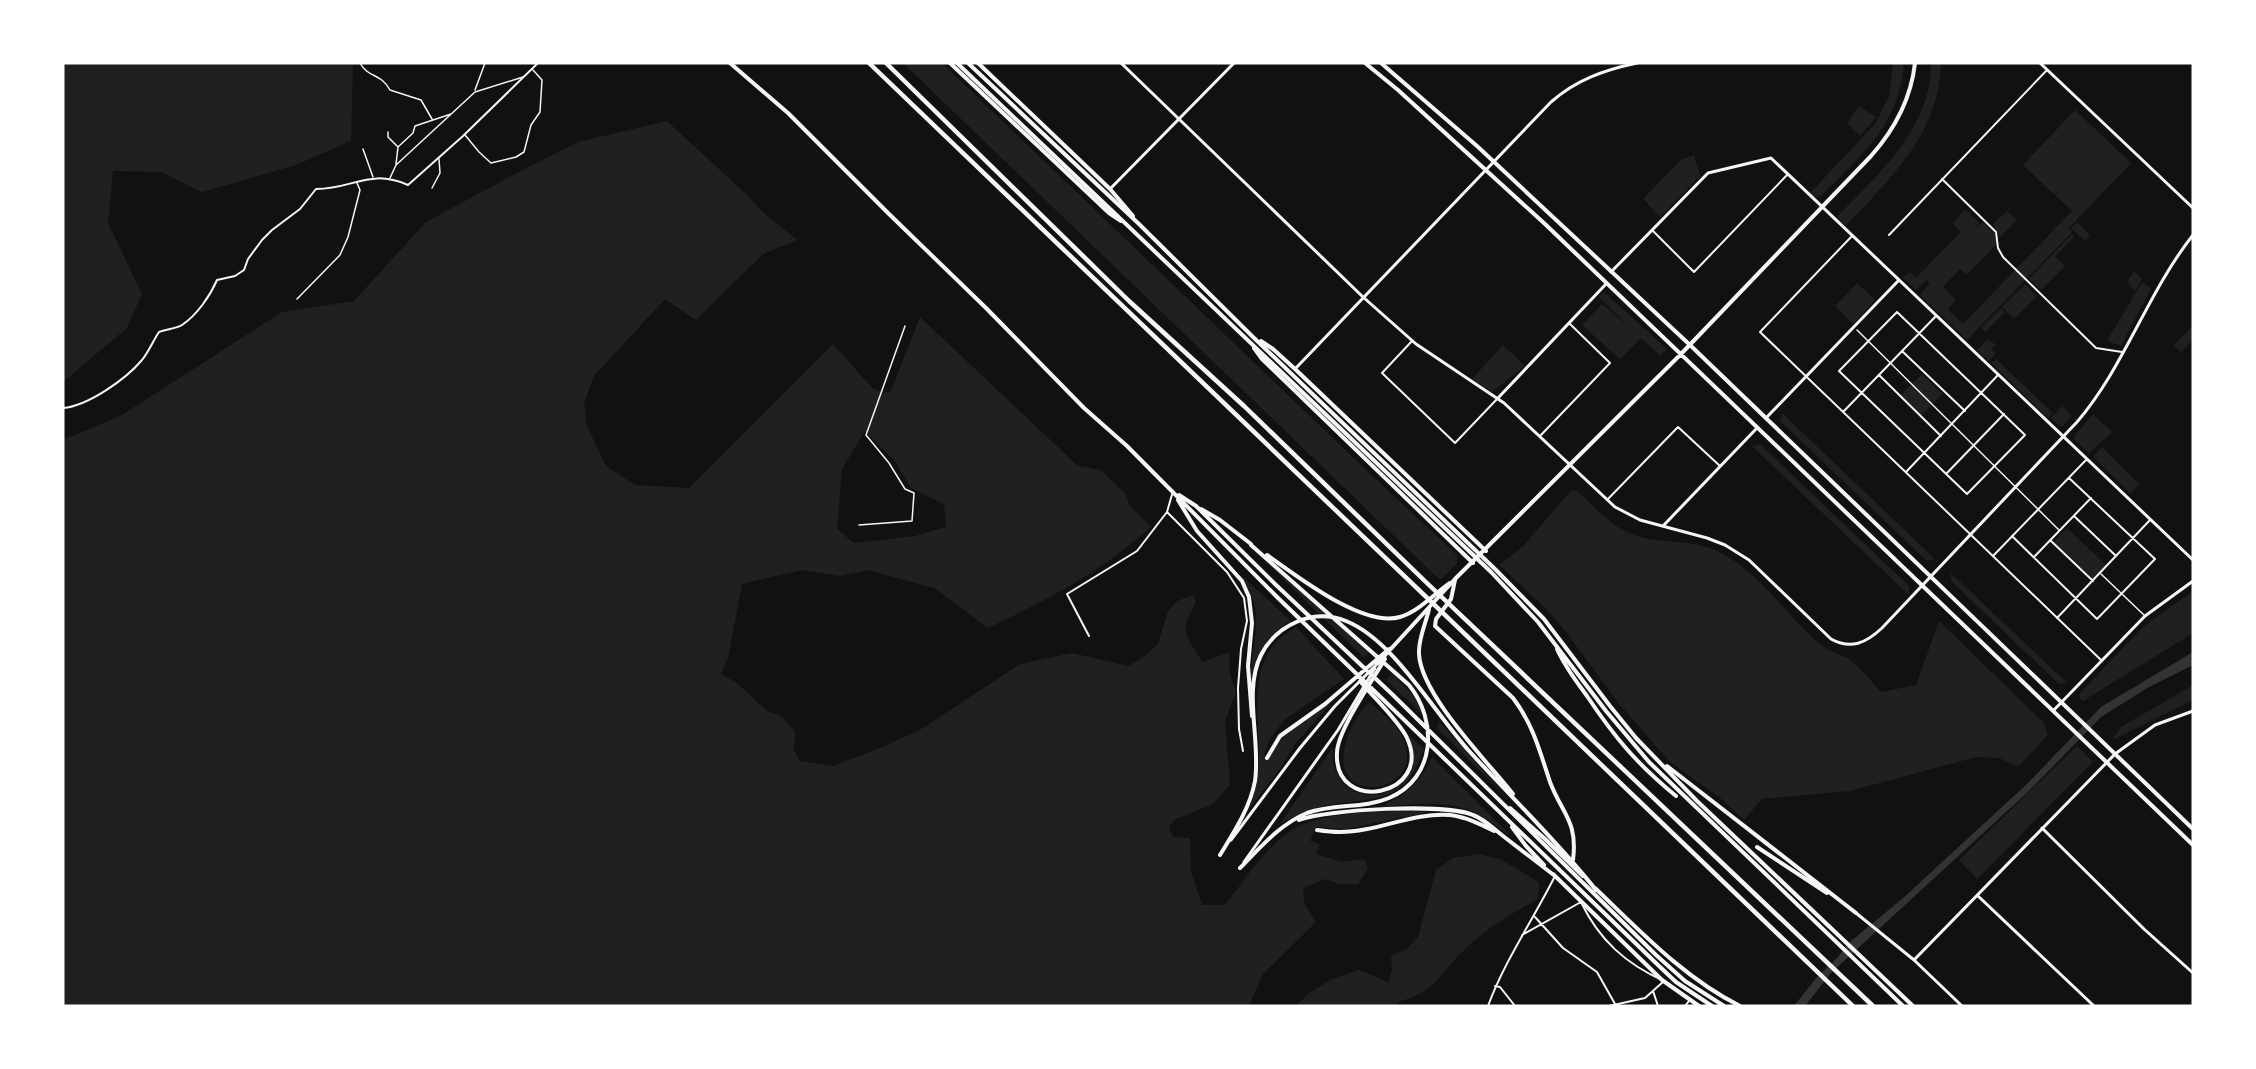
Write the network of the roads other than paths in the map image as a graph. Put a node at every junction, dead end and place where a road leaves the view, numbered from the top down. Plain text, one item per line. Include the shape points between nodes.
1 (360, 63) edge
2 (485, 63) edge
3 (538, 63) edge
4 (730, 63) edge
5 (869, 63) edge
6 (886, 63) edge
7 (950, 63) edge
8 (957, 63) edge
9 (968, 63) edge
10 (978, 63) edge
11 (1121, 63) edge
12 (1234, 63) edge
13 (1365, 63) edge
14 (1381, 63) edge
15 (1637, 63) edge
16 (1915, 63) edge
17 (2040, 63) edge
18 (532, 69) junction
19 (2047, 70) junction
20 (524, 77) junction
21 (475, 92) junction
22 (452, 114) junction
23 (1179, 119) junction
24 (432, 120) junction
25 (388, 132) dead end
26 (464, 135) junction
27 (398, 147) junction
28 (363, 149) dead end
29 (439, 158) junction
30 (1493, 162) junction
31 (396, 165) junction
32 (1485, 170) junction
33 (1788, 174) junction
34 (373, 178) junction
35 (389, 178) junction
36 (1942, 178) junction
37 (357, 182) junction
38 (432, 188) dead end
39 (1110, 189) junction
40 (1822, 207) junction
41 (2193, 208) edge
42 (1139, 224) junction
43 (1130, 227) junction
44 (1652, 230) junction
45 (1888, 235) dead end
46 (2193, 235) edge
47 (1852, 236) junction
48 (1611, 272) junction
49 (1899, 280) junction
50 (1606, 284) junction
51 (1363, 297) junction
52 (297, 299) dead end
53 (1936, 316) junction
54 (1569, 323) junction
55 (905, 326) dead end
56 (1857, 330) dead end
57 (1919, 333) junction
58 (1252, 336) junction
59 (1248, 340) junction
60 (1413, 341) junction
61 (1868, 341) junction
62 (1690, 345) junction
63 (1902, 351) junction
64 (2122, 352) junction
65 (1681, 354) junction
66 (1890, 363) junction
67 (1295, 369) junction
68 (1879, 375) junction
69 (1998, 375) junction
70 (1806, 376) junction
71 (1861, 393) junction
72 (1981, 393) junction
73 (1498, 398) junction
74 (63, 408) edge
75 (1965, 411) junction
76 (1843, 412) junction
77 (2004, 414) junction
78 (1766, 418) junction
79 (1951, 425) junction
80 (1758, 427) junction
81 (1540, 436) junction
82 (1941, 436) junction
83 (2063, 438) junction
84 (1973, 446) junction
85 (1924, 453) junction
86 (2086, 460) junction
87 (1570, 464) junction
88 (1720, 466) junction
89 (1994, 466) junction
90 (1906, 472) junction
91 (1946, 474) junction
92 (2069, 478) junction
93 (2016, 487) junction
94 (1173, 491) junction
95 (2091, 498) junction
96 (1607, 500) junction
97 (1196, 506) junction
98 (2037, 510) junction
99 (1167, 512) junction
100 (2074, 516) junction
101 (2150, 520) junction
102 (859, 525) dead end
103 (1663, 526) junction
104 (2060, 530) junction
105 (1971, 535) junction
106 (2012, 536) junction
107 (2133, 538) junction
108 (2050, 540) junction
109 (1251, 545) junction
110 (1486, 551) junction
111 (1993, 556) junction
112 (2116, 556) junction
113 (2034, 557) junction
114 (2193, 561) edge
115 (1473, 563) junction
116 (2100, 573) junction
117 (1930, 576) junction
118 (1455, 579) junction
119 (2093, 581) junction
120 (2193, 581) edge
121 (1922, 585) junction
122 (2122, 594) junction
123 (2076, 598) junction
124 (1429, 609) junction
125 (2145, 616) junction
126 (2057, 618) junction
127 (1089, 636) dead end
128 (1400, 639) junction
129 (1555, 643) junction
130 (1387, 654) junction
131 (2101, 661) junction
132 (1377, 664) junction
133 (1346, 665) junction
134 (2062, 702) junction
135 (2052, 711) junction
136 (2193, 711) edge
137 (1256, 740) junction
138 (1243, 751) dead end
139 (2115, 754) junction
140 (1655, 757) junction
141 (1267, 758) dead end
142 (2106, 762) junction
143 (1676, 796) dead end
144 (1525, 809) junction
145 (1508, 820) junction
146 (1284, 826) junction
147 (2042, 828) junction
148 (2193, 829) edge
149 (1317, 830) dead end
150 (1502, 835) junction
151 (2193, 845) edge
152 (1757, 847) dead end
153 (1220, 855) joint
154 (1573, 861) junction
155 (1240, 868) joint
156 (1555, 876) junction
157 (1595, 891) junction
158 (1977, 895) junction
159 (1839, 900) junction
160 (1581, 902) junction
161 (1856, 913) joint
162 (1535, 917) junction
163 (1542, 925) junction
164 (1522, 935) junction
165 (1914, 960) junction
166 (2193, 973) edge
167 (1664, 981) junction
168 (1495, 986) junction
169 (1653, 991) junction
170 (1689, 1000) junction
171 (1615, 1005) edge
172 (1488, 1006) edge
173 (1515, 1006) edge
174 (1609, 1006) edge
175 (1658, 1006) edge
176 (1685, 1006) edge
177 (1699, 1006) edge
178 (1712, 1006) edge
179 (1724, 1006) edge
180 (1740, 1006) edge
181 (1853, 1006) edge
182 (1873, 1006) edge
183 (1903, 1006) edge
184 (1913, 1006) edge
185 (1962, 1006) edge
186 (2094, 1006) edge

1 - 24 street via 384,80 390,90 421,100
2 - 21 street
3 - 18 street
4 - 94 main road via 788,113 1084,408
5 - 181 highway
6 - 182 highway via 1129,301
7 - 43 main road via 1109,213
8 - 43 main road
9 - 42 main road
10 - 39 main road
11 - 23 street
12 - 23 street
13 - 32 main road
14 - 30 main road
15 - 30 street via 1593,74 1570,86
16 - 40 main road via 1906,103 1894,126
17 - 19 street
18 - 20 street
18 - 26 street via 542,80 540,112 531,125 524,152 491,163
19 - 36 street
19 - 41 street
20 - 21 street
20 - 26 street
21 - 22 street
22 - 24 street
22 - 31 street
23 - 39 street
23 - 51 street
24 - 27 street via 415,126
25 - 27 street
26 - 29 street
27 - 31 street
28 - 34 street
29 - 35 street via 408,186
29 - 38 street via 440,173
30 - 32 street
30 - 48 main road
31 - 35 street
32 - 50 main road
32 - 51 street
33 - 40 street
33 - 44 street via 1771,158 1708,173
33 - 44 street via 1694,272
34 - 35 street
34 - 37 street
36 - 45 street
36 - 64 street via 1996,232 2003,257 2096,348
37 - 52 street via 360,190 348,237 339,255
37 - 74 street via 316,189 300,209 262,240 244,270 217,280 210,296 191,318 180,327 159,332 140,362 123,377 87,402
39 - 42 main road
40 - 47 street
40 - 62 main road
42 - 58 main road
43 - 59 main road
44 - 48 street
46 - 64 street via 2159,285
47 - 49 street
47 - 70 street via 1760,332
48 - 62 main road
49 - 53 street
49 - 70 street
50 - 54 street
50 - 65 main road
51 - 60 street
51 - 67 street
53 - 57 street
53 - 69 street
54 - 73 street
54 - 81 street via 1610,363
55 - 102 street via 866,435 890,463 905,489 914,494 912,521
56 - 61 street
57 - 61 street via 1897,312
57 - 63 street
57 - 72 street
58 - 67 main road
58 - 140 main road via 1544,619 1610,706
59 - 115 main road via 1262,359
59 - 129 main road via 1491,572
60 - 73 street
60 - 73 street via 1382,373 1455,443
61 - 66 street
61 - 71 street via 1839,371
62 - 65 main road
62 - 78 main road
63 - 66 street
63 - 75 street
64 - 83 street via 2092,405
65 - 80 main road
65 - 87 main road
66 - 68 street
66 - 79 street
67 - 110 main road
68 - 71 street
68 - 82 street
69 - 72 street
69 - 83 street
70 - 76 street
70 - 78 street
71 - 76 street
71 - 85 street
72 - 75 street
72 - 77 street
73 - 81 street
75 - 79 street
76 - 90 street
77 - 84 street
77 - 89 street via 2025,435
78 - 117 main road
79 - 82 street
79 - 84 street
80 - 88 street
80 - 121 main road
81 - 87 street
82 - 85 street
83 - 86 street
83 - 93 street
84 - 89 street
84 - 91 street
85 - 90 street
85 - 91 street
86 - 92 street
86 - 101 street
87 - 96 street
87 - 110 main road
88 - 96 street via 1678,427
88 - 103 street
89 - 91 street via 1967,494
89 - 93 street
90 - 105 street
92 - 95 street
92 - 98 street
93 - 98 street
93 - 105 street
94 - 97 main road
94 - 99 street
94 - 133 main road
94 - 137 main road via 1197,531 1242,581 1249,597 1252,614 1248,666
95 - 100 street
95 - 107 street
96 - 103 street via 1630,516
97 - 109 main road
97 - 157 main road
98 - 104 street
98 - 106 street
99 - 127 street via 1137,551 1066,594
99 - 138 street via 1227,572 1244,598 1247,621 1238,688
100 - 104 street
100 - 112 street
101 - 107 street
101 - 114 street
103 - 121 street via 1707,538 1740,554 1831,639 1845,645 1859,644 1872,637
104 - 108 street
105 - 111 street
105 - 117 street
106 - 111 street
106 - 113 street
107 - 112 street
107 - 122 street via 2155,560
108 - 113 street
108 - 119 street
109 - 118 main road via 1341,603 1376,618 1391,619 1409,613
109 - 146 main road via 1409,685 1422,703 1429,729 1426,756 1418,773 1401,791 1372,803 1321,809
110 - 115 main road
111 - 126 street
112 - 116 street
113 - 123 street
115 - 118 main road
116 - 119 street
116 - 122 street
117 - 121 street
117 - 134 main road
118 - 124 main road
118 - 154 main road via 1450,600 1435,626 1513,698 1522,711 1550,783 1570,820 1575,847
119 - 123 street
120 - 125 street
121 - 135 main road
122 - 123 street via 2097,619
122 - 125 street
123 - 126 street
124 - 128 main road
124 - 144 main road via 1419,651 1425,677 1448,714
125 - 131 street
126 - 131 street
128 - 130 main road
128 - 141 main road via 1325,704 1285,731
129 - 143 main road via 1604,722 1631,756
129 - 183 main road via 1643,756
130 - 132 main road
130 - 133 main road via 1346,725 1337,754 1346,781 1372,793 1388,790 1407,773 1410,746 1402,729 1381,706
131 - 134 street
132 - 153 street via 1300,748
132 - 155 street via 1338,730
133 - 145 main road
134 - 135 street
134 - 139 main road
135 - 142 main road
136 - 139 street via 2162,721
137 - 144 main road via 1254,680 1264,649 1277,633 1295,622 1316,617 1344,620 1386,650 1449,728
137 - 153 main road via 1254,784 1245,813
139 - 142 street
139 - 148 main road
140 - 159 main road
140 - 184 main road via 1696,801
142 - 147 street
142 - 151 main road
144 - 154 main road
145 - 156 main road
145 - 178 main road via 1676,982
146 - 150 main road via 1309,816 1337,812 1447,808 1473,815
146 - 155 main road
147 - 158 street
147 - 166 street
149 - 150 main road via 1347,832 1420,817 1452,816
150 - 156 main road
152 - 159 main road
154 - 157 main road
156 - 160 main road
156 - 162 street
157 - 179 main road via 1676,974
157 - 180 main road via 1706,987
158 - 165 street
158 - 186 street
159 - 161 main road
160 - 163 street
160 - 167 main road
160 - 167 street via 1592,925 1612,946 1639,970
161 - 165 street
162 - 163 street
162 - 164 street
163 - 164 street
163 - 171 street via 1563,948 1597,972
164 - 168 street
165 - 185 street
167 - 169 street
167 - 170 main road
168 - 172 street
168 - 173 street
169 - 171 street via 1645,998
169 - 175 street
170 - 176 street
170 - 177 main road
171 - 174 street

